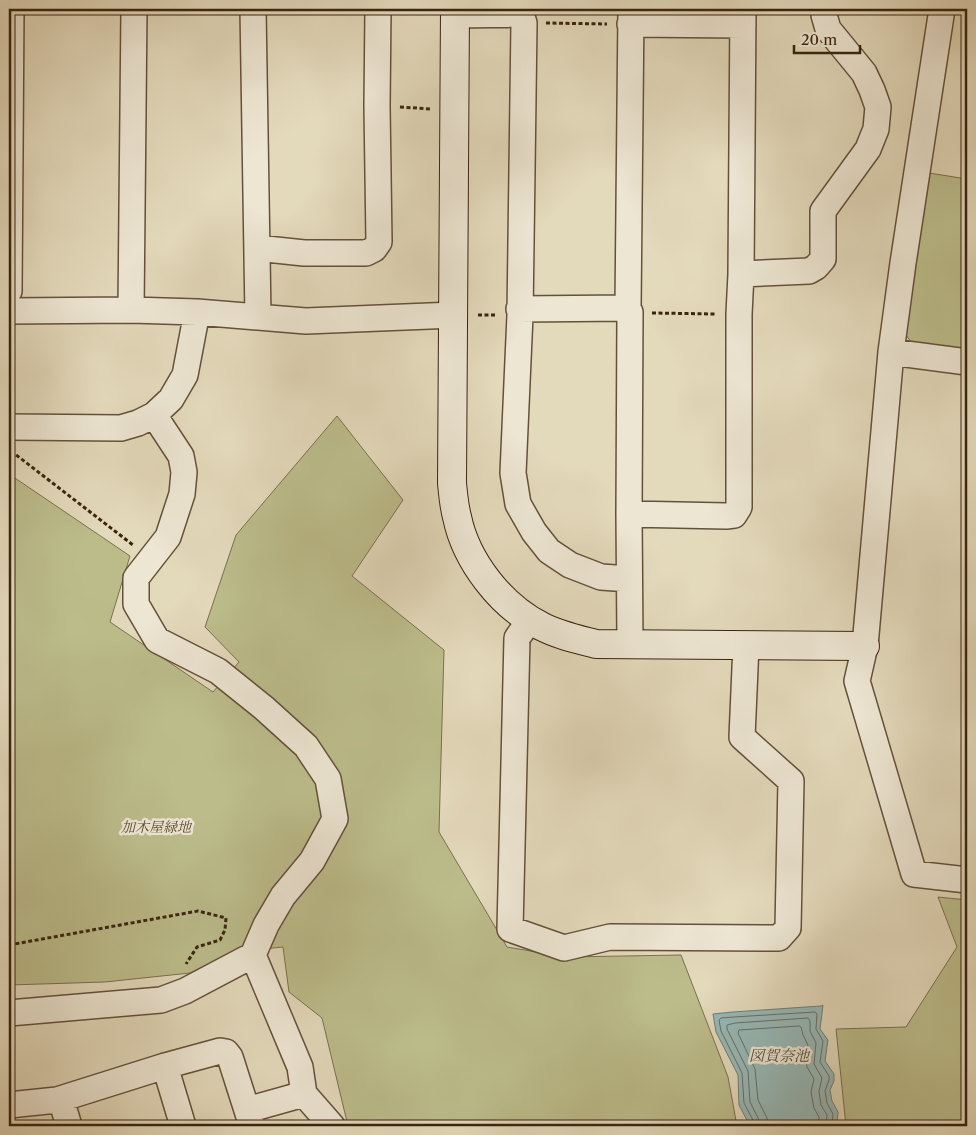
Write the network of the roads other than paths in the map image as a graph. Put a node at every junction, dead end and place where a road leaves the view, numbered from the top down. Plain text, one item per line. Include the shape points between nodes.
1 (12, 9) edge
2 (134, 9) edge
3 (253, 9) edge
4 (378, 9) edge
5 (824, 9) edge
6 (942, 9) edge
7 (456, 12) edge
8 (522, 15) edge
9 (630, 17) edge
10 (743, 17) edge
11 (257, 248) junction
12 (741, 274) junction
13 (9, 290) edge
14 (131, 310) junction
15 (629, 310) junction
16 (9, 312) edge
17 (197, 312) junction
18 (520, 312) junction
19 (454, 315) junction
20 (258, 317) junction
21 (892, 352) junction
22 (967, 362) edge
23 (154, 416) junction
24 (9, 427) edge
25 (629, 514) junction
26 (629, 579) junction
27 (530, 620) junction
28 (630, 644) junction
29 (746, 645) junction
30 (865, 646) junction
31 (967, 880) edge
32 (254, 955) junction
33 (9, 1013) edge
34 (165, 1066) junction
35 (304, 1094) junction
36 (61, 1099) junction
37 (9, 1105) edge
38 (249, 1118) edge
39 (69, 1126) edge
40 (183, 1126) edge
41 (332, 1126) edge

1 - 13 street
2 - 14 street
3 - 11 street
4 - 11 street via 379,242 366,253 304,254
5 - 12 street via 828,29 864,73 872,90 878,107 876,129 868,149 823,211 823,259 816,267 810,271
6 - 21 street
7 - 8 street
7 - 19 street
8 - 18 street
9 - 10 street
9 - 15 street
10 - 12 street
11 - 20 street
12 - 25 street via 739,507 734,515 726,516
14 - 16 street
14 - 17 street
15 - 18 street
15 - 25 street
17 - 20 street
17 - 23 street via 185,375 171,399
18 - 26 street via 513,473 518,504 549,551 570,565 601,577
19 - 20 street via 306,321
19 - 27 street via 452,483 457,518 468,551 481,574 504,600
21 - 22 street
21 - 30 street
23 - 24 street via 121,428
23 - 32 street via 181,456 184,472 182,494 168,537 136,578 136,604 156,640 218,671 264,708 306,746 328,779 335,818 312,861 283,896
25 - 26 street
26 - 28 street
27 - 28 street via 566,636 596,644
27 - 29 street via 518,638 510,929 564,948 610,936 779,938 788,928 791,781 742,737
28 - 29 street
29 - 30 street
30 - 31 street via 857,681 914,874
32 - 33 street via 185,992 162,1000
32 - 35 street via 300,1067
34 - 36 street
34 - 38 street via 226,1052
34 - 40 street
35 - 38 street
35 - 41 street
36 - 37 street
36 - 39 street

